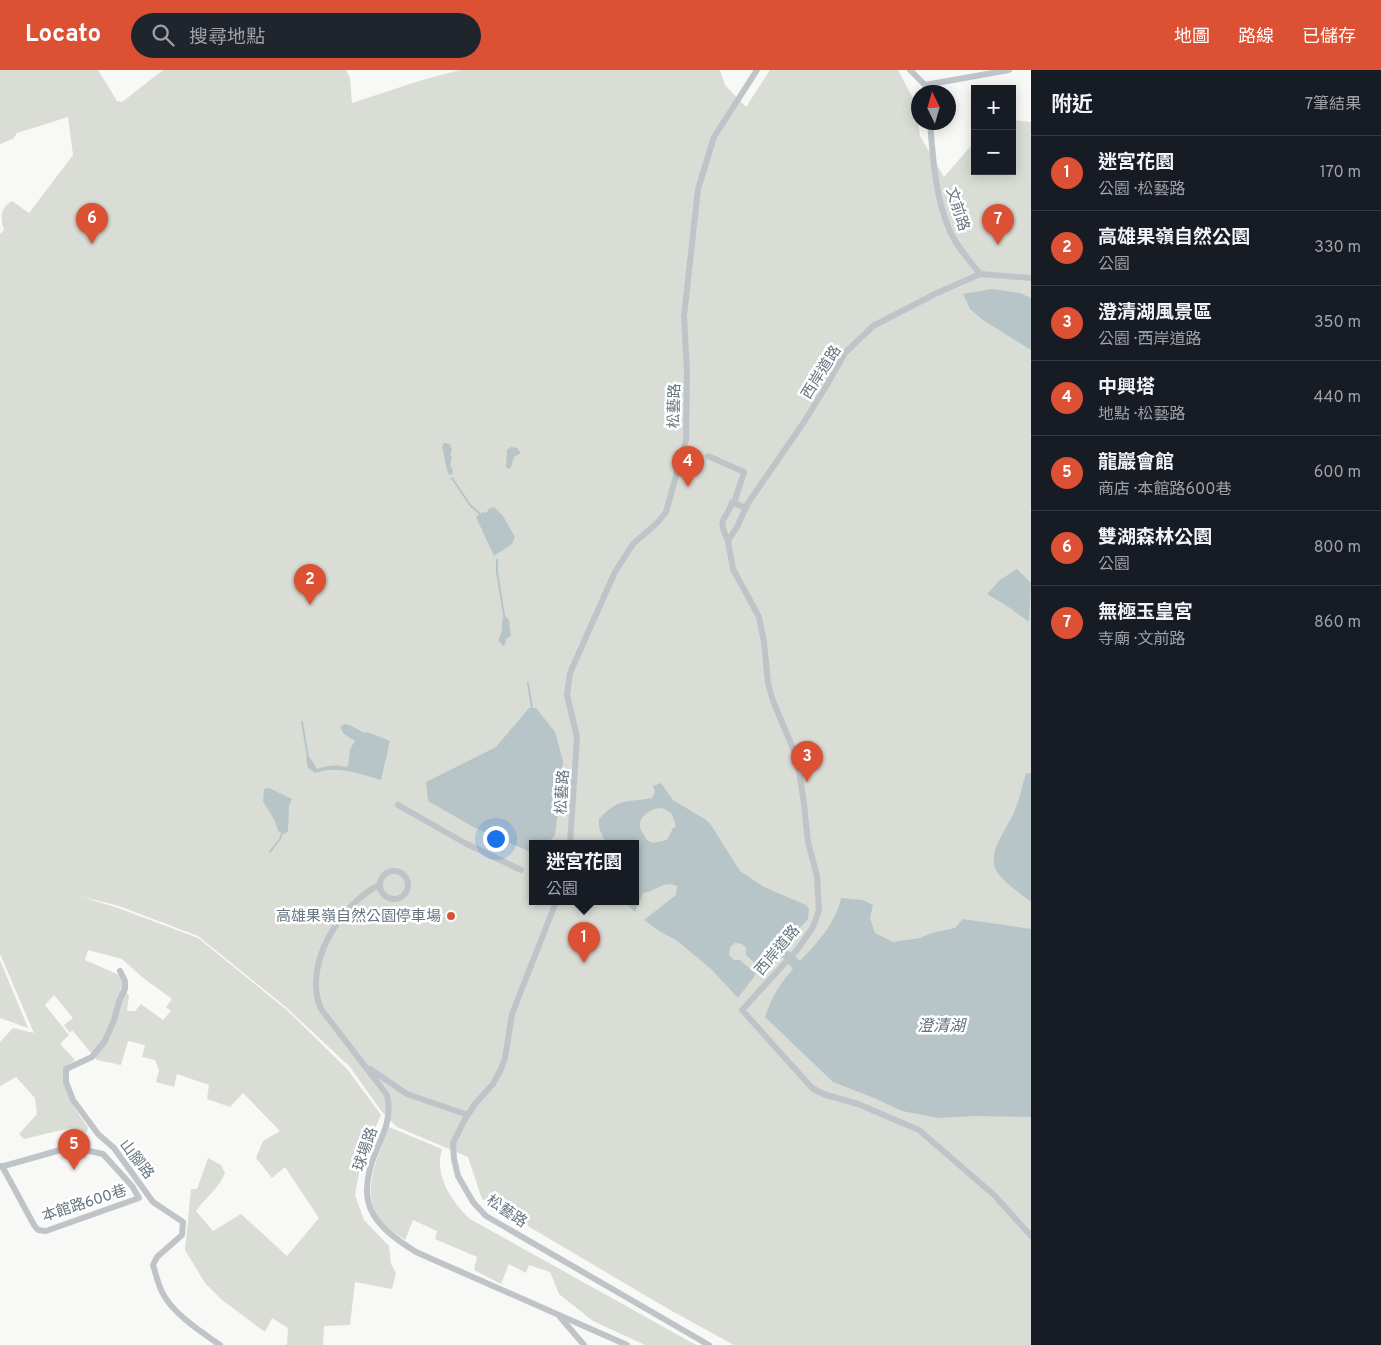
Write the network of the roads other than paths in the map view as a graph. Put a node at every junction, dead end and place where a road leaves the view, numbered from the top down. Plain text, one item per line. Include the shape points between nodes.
1 (757, 70) edge
2 (910, 70) edge
3 (1009, 70) edge
4 (925, 85) joint
5 (931, 130) edge
6 (980, 274) junction
7 (1031, 278) edge
8 (708, 456) dead end
9 (734, 503) junction
10 (745, 508) junction
11 (728, 541) junction
12 (398, 805) dead end
13 (570, 840) edge
14 (522, 870) dead end
15 (380, 885) junction
16 (555, 905) edge
17 (120, 971) dead end
18 (365, 1066) junction
19 (486, 1093) junction
20 (468, 1115) junction
21 (458, 1131) junction
22 (1, 1166) edge
23 (1031, 1236) edge
24 (560, 1316) junction
25 (220, 1345) edge
26 (584, 1345) edge
27 (627, 1345) edge
28 (709, 1345) edge

1 - 13 street, 松藝路 via 714,137 698,189 684,316 686,440 666,512 633,544 615,572 570,673 567,695 577,737
2 - 4 street
3 - 4 street
5 - 6 street, 文前路 via 940,203 949,230
6 - 7 street
6 - 10 street, 西岸道路 via 873,326 845,353 808,416
8 - 9 street, 西岸道路 via 744,472
9 - 10 street
9 - 11 street, 西岸道路 via 722,520
10 - 11 street, 西岸道路
11 - 23 street, 西岸道路 via 733,569 759,617 768,683 797,758 808,842 817,876 819,910 813,927 797,950 742,1010 812,1088 919,1130 994,1195
12 - 14 street via 465,843
15 - 15 street, 球場路 via 383,894 391,898 404,894 408,885 405,876 394,870 385,873
15 - 18 street, 球場路 via 355,903 337,925 327,941 316,972 316,998 321,1009
16 - 19 street, 松藝路 via 512,1014 501,1070
17 - 25 street, 山腳路 via 125,989 105,1041 92,1057 66,1069 66,1082 79,1110 114,1148 153,1202 183,1222 182,1235 157,1257 153,1265 158,1282 168,1303
18 - 20 street via 407,1094
18 - 24 street, 球場路 via 387,1094 389,1104 387,1122 368,1179 367,1199 376,1219 396,1240 416,1252
19 - 20 street, 松藝路
19 - 21 street
20 - 21 street, 松藝路
21 - 28 street, 松藝路 via 453,1143 458,1176 473,1202 486,1216
22 - 22 street, 本館路600巷 via 71,1147 103,1154 139,1198 46,1231 38,1230
24 - 26 street, 球場路
24 - 27 street

